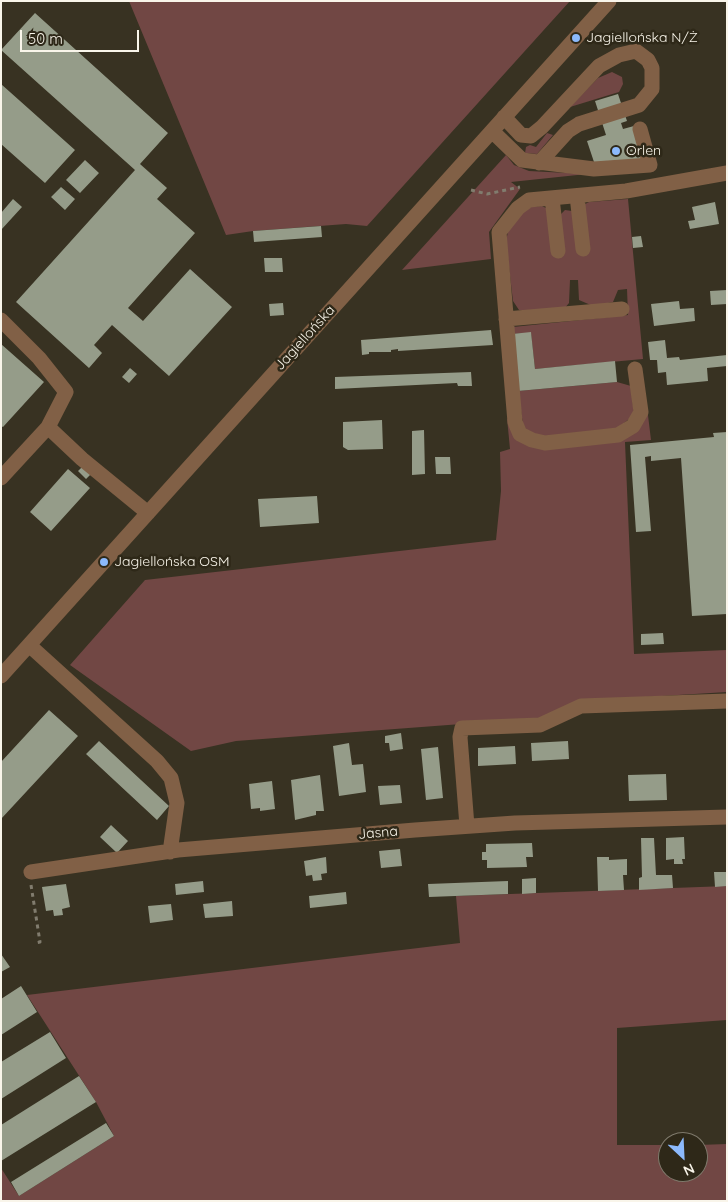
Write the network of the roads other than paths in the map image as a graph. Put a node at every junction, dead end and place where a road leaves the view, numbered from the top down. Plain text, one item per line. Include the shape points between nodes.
1 (609, 1) edge
2 (553, 115) junction
3 (504, 118) junction
4 (640, 129) dead end
5 (492, 130) junction
6 (568, 131) junction
7 (538, 163) junction
8 (727, 173) edge
9 (577, 196) junction
10 (552, 198) junction
11 (582, 249) dead end
12 (558, 251) dead end
13 (622, 308) dead end
14 (506, 319) junction
15 (1, 320) edge
16 (635, 369) dead end
17 (48, 427) junction
18 (1, 478) edge
19 (148, 513) junction
20 (29, 645) junction
21 (1, 676) edge
22 (727, 701) edge
23 (727, 817) edge
24 (467, 826) junction
25 (170, 852) junction
26 (31, 878) road end

1 - 3 street, Jagiellońska
2 - 3 street via 530,136 523,136
2 - 6 street
2 - 6 street via 599,66 618,55 636,51 648,60 652,68 652,89 639,105 579,124
3 - 5 street, Jagiellońska
4 - 7 street via 650,165 594,169
5 - 7 street via 522,160
5 - 19 street, Jagiellońska
6 - 7 street
8 - 9 street
9 - 10 street
9 - 11 street
10 - 12 street
10 - 14 street via 529,200 518,208 499,232
13 - 14 street
14 - 16 street via 515,422 520,434 532,440 545,442 618,435 633,426 641,412
15 - 17 street via 39,358 66,392
17 - 18 street
17 - 19 street
19 - 20 street, Jagiellońska
20 - 21 street, Jagiellońska
20 - 25 street via 157,761 171,778 177,802
22 - 24 street via 581,706 540,725 462,728
23 - 24 street, Jasna
24 - 25 street, Jasna
25 - 26 street, Jasna

